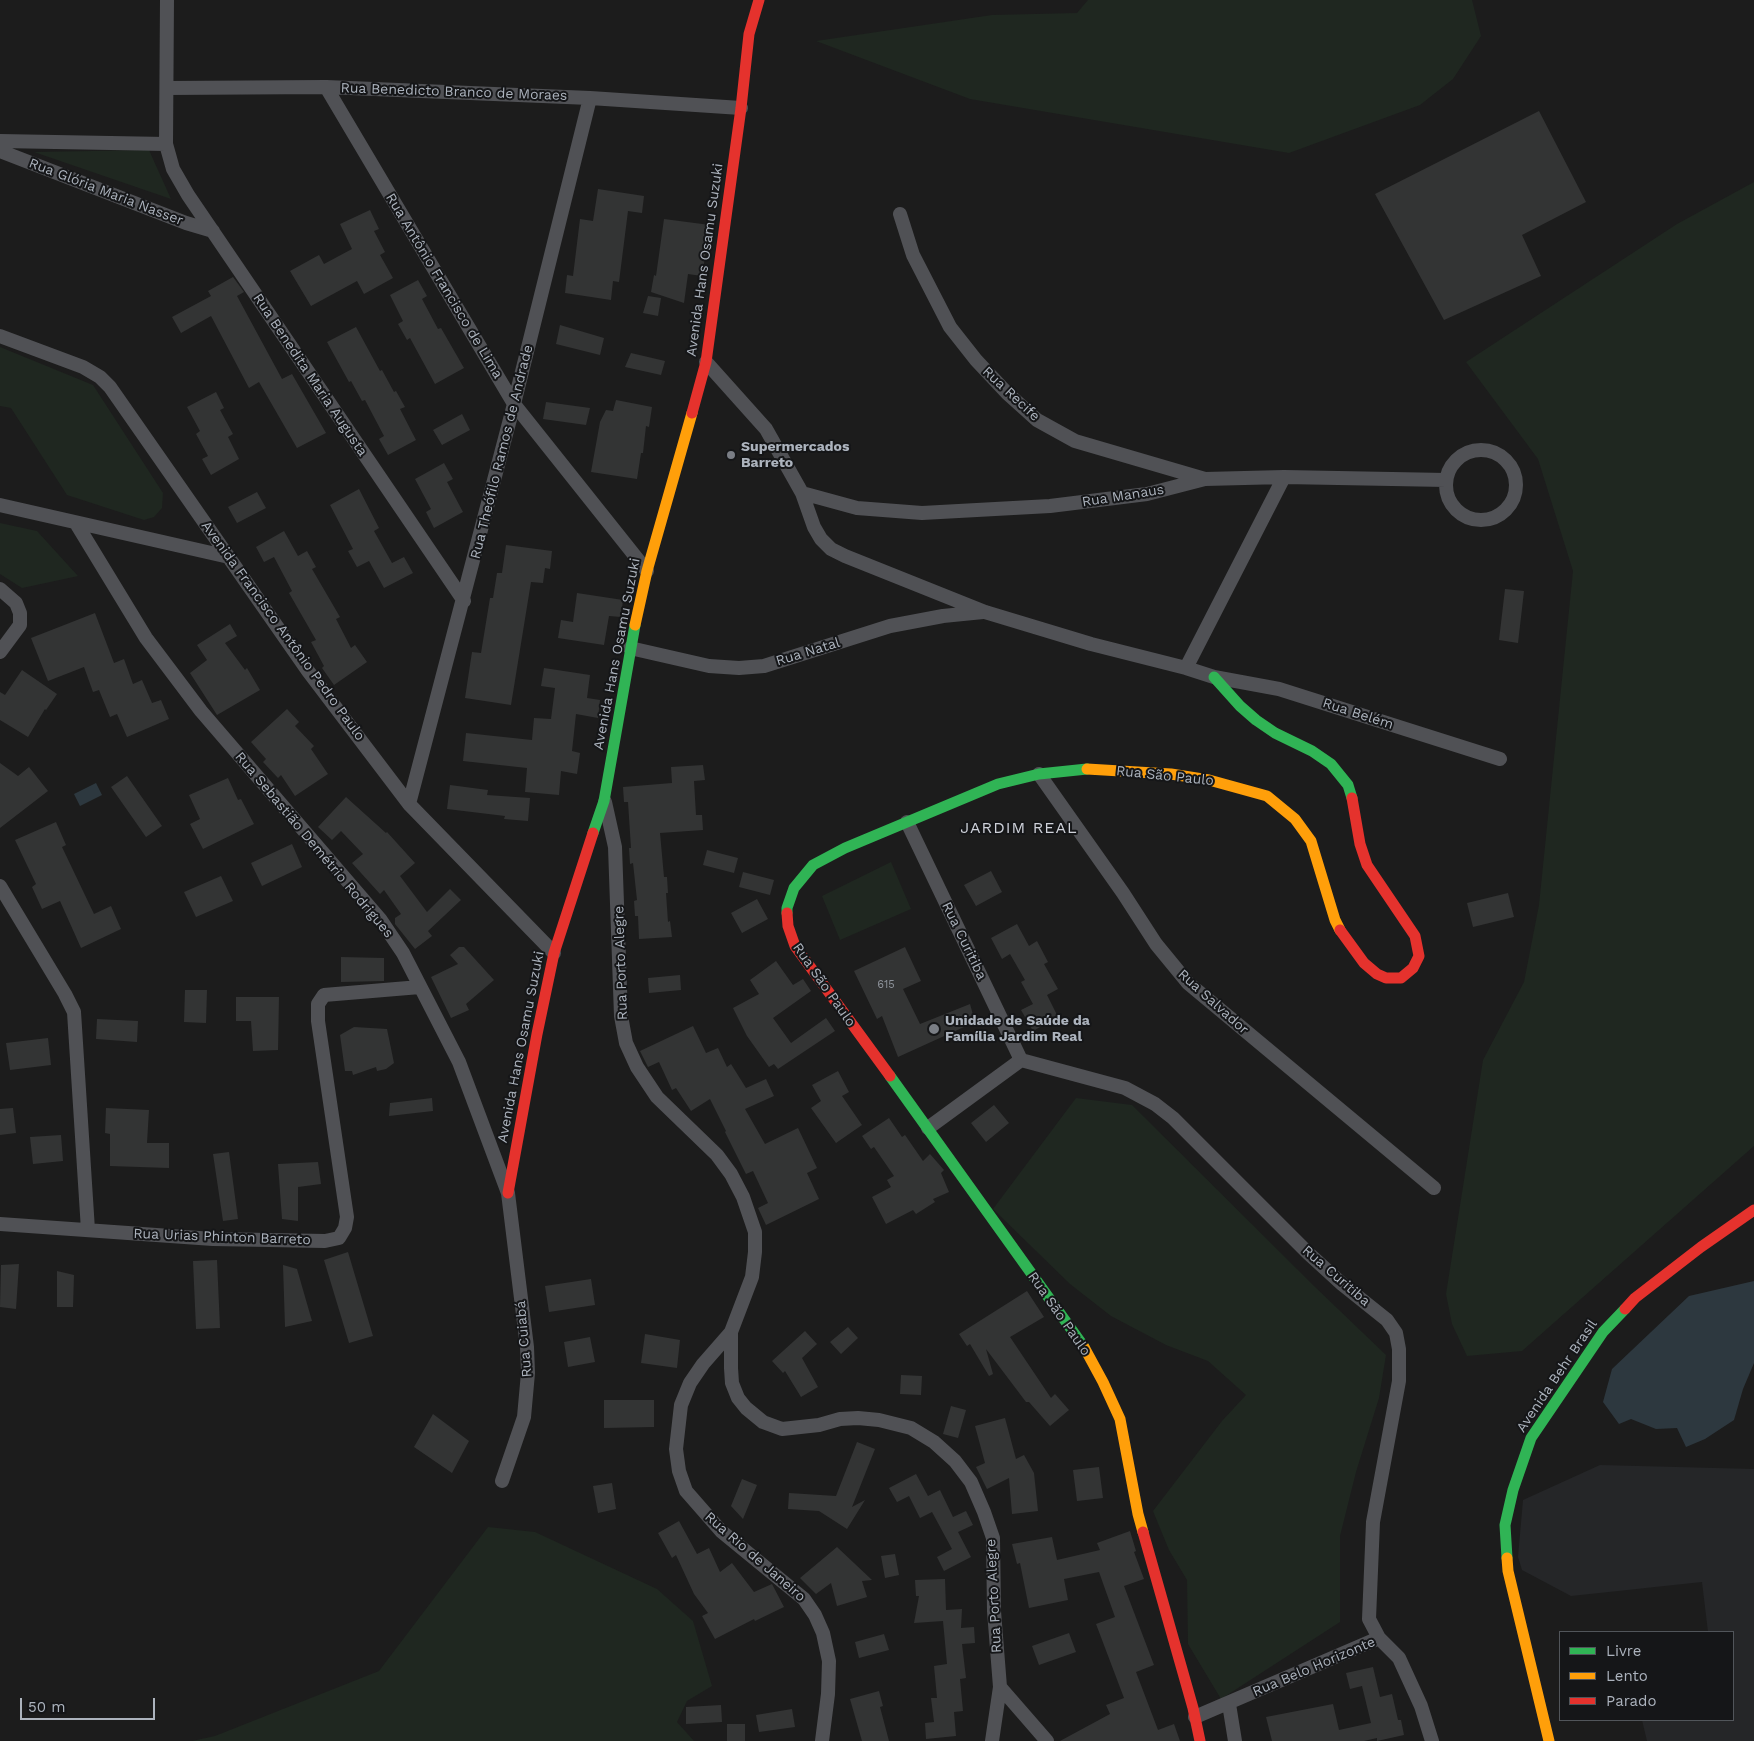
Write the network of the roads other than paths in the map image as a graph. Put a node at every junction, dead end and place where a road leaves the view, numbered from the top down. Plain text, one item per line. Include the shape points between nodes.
1 (167, 0) edge
2 (759, 0) edge
3 (326, 87) junction
4 (166, 88) junction
5 (590, 98) junction
6 (741, 108) junction
7 (0, 140) edge
8 (166, 144) junction
9 (0, 151) edge
10 (900, 214) dead end
11 (213, 231) junction
12 (0, 336) edge
13 (706, 362) junction
14 (514, 404) junction
15 (1284, 477) junction
16 (1205, 479) junction
17 (1446, 480) junction
18 (802, 493) junction
19 (0, 505) edge
20 (76, 523) junction
21 (229, 557) junction
22 (647, 571) junction
23 (0, 589) edge
24 (464, 601) junction
25 (985, 612) junction
26 (630, 648) junction
27 (0, 652) edge
28 (1186, 668) junction
29 (1214, 677) junction
30 (1500, 760) dead end
31 (1039, 774) junction
32 (604, 802) junction
33 (409, 804) junction
34 (907, 822) junction
35 (0, 886) edge
36 (554, 953) junction
37 (420, 987) junction
38 (1021, 1060) junction
39 (928, 1128) junction
40 (1434, 1188) dead end
41 (508, 1193) junction
42 (1754, 1210) edge
43 (0, 1224) edge
44 (88, 1230) junction
45 (731, 1332) junction
46 (502, 1481) dead end
47 (1379, 1638) junction
48 (1000, 1687) junction
49 (1229, 1704) junction
50 (1195, 1717) junction
51 (822, 1741) edge
52 (992, 1741) edge
53 (1047, 1741) edge
54 (1200, 1741) edge
55 (1235, 1741) edge
56 (1432, 1741) edge
57 (1549, 1741) edge

1 - 4 street, Rua Benedita Maria Augusta
2 - 6 street, Avenida Hans Osamu Suzuki via 749,34
3 - 4 street, Rua Benedicto Branco de Moraes
3 - 5 street, Rua Benedicto Branco de Moraes
3 - 14 street, Rua Antônio Francisco de Lima
4 - 8 street, Rua Benedita Maria Augusta
5 - 6 street, Rua Benedicto Branco de Moraes
5 - 14 street, Rua Theófilo Ramos de Andrade
6 - 13 street, Avenida Hans Osamu Suzuki
7 - 8 street
8 - 11 street, Rua Benedita Maria Augusta via 173,170
9 - 11 street, Rua Glória Maria Nasser
10 - 16 street, Rua Recife via 913,256 950,327 976,360 1037,420 1075,441
11 - 24 street, Rua Benedita Maria Augusta
12 - 21 street, Avenida Francisco Antônio Pedro Paulo via 83,366 100,377 119,399
13 - 18 street via 766,429
13 - 22 street, Avenida Hans Osamu Suzuki
14 - 22 street, Rua Antônio Francisco de Lima
14 - 24 street, Rua Theófilo Ramos de Andrade
15 - 16 street, Rua Manaus
15 - 17 street, Rua Manaus
15 - 28 street
16 - 18 street, Rua Manaus via 1147,494 1050,506 922,513 857,508
17 - 17 street via 1450,504 1470,519 1494,518 1505,512 1516,491 1513,469 1497,453 1486,450 1475,450 1455,460
18 - 25 street via 814,527 831,549
19 - 20 street
20 - 21 street
20 - 37 street, Rua Sebastião Demétrio Rodrigues via 152,645 201,711 380,919 403,953
21 - 33 street, Avenida Francisco Antônio Pedro Paulo via 308,671
22 - 26 street, Avenida Hans Osamu Suzuki
23 - 27 street via 16,603 20,613 20,625
24 - 33 street, Rua Theófilo Ramos de Andrade
25 - 26 street, Rua Natal via 890,626 764,666 709,666
25 - 28 street
26 - 32 street, Avenida Hans Osamu Suzuki
28 - 29 street
29 - 30 street, Rua Belém via 1279,689
29 - 31 street, Rua São Paulo via 1256,720 1332,764 1348,785 1367,865 1415,936 1418,946 1419,956 1413,968 1401,978 1377,974 1346,940 1334,920 1311,841 1296,819 1268,796 1209,780 1171,774 1090,769
31 - 34 street, Rua São Paulo via 998,784
31 - 40 street, Rua Salvador via 1124,892 1156,944 1188,983
32 - 36 street, Avenida Hans Osamu Suzuki
32 - 45 street, Rua Porto Alegre via 615,847 621,1016 626,1043 657,1097 717,1155 731,1174 755,1232 752,1277
33 - 36 street, Avenida Francisco Antônio Pedro Paulo
34 - 38 street, Rua Curitiba
34 - 39 street, Rua São Paulo via 813,865 794,888 787,908 788,926 795,946
35 - 44 street via 74,1012
36 - 41 street, Avenida Hans Osamu Suzuki
37 - 41 street, Rua Sebastião Demétrio Rodrigues via 459,1062
37 - 44 street, Rua Urias Phinton Barreto via 324,995 318,1004 347,1217 338,1238 325,1241 213,1239
38 - 39 street
38 - 47 street, Rua Curitiba via 1125,1088 1155,1104 1173,1118 1308,1253 1387,1320 1396,1333 1399,1381 1373,1522 1369,1619
39 - 50 street, Rua São Paulo via 1088,1353 1120,1418 1138,1514
41 - 46 street, Rua Cuiabá via 528,1373 524,1417
42 - 57 street, Avenida Behr Brasil via 1635,1298 1603,1332 1531,1438 1505,1525 1508,1571
43 - 44 street, Rua Urias Phinton Barreto
45 - 48 street, Rua Porto Alegre via 732,1383 738,1398 763,1422 782,1429 858,1418 911,1428 934,1442 955,1461 971,1482 993,1538
45 - 51 street, Rua Rio de Janeiro via 690,1383 681,1406 676,1449 679,1471 686,1491 699,1508 721,1531 804,1599 815,1615 824,1634 829,1661
47 - 49 street, Rua Belo Horizonte
47 - 56 street, Rua Belo Horizonte via 1399,1658 1421,1706
48 - 52 street
48 - 53 street
49 - 50 street, Rua Belo Horizonte
49 - 55 street
50 - 54 street, Rua São Paulo

